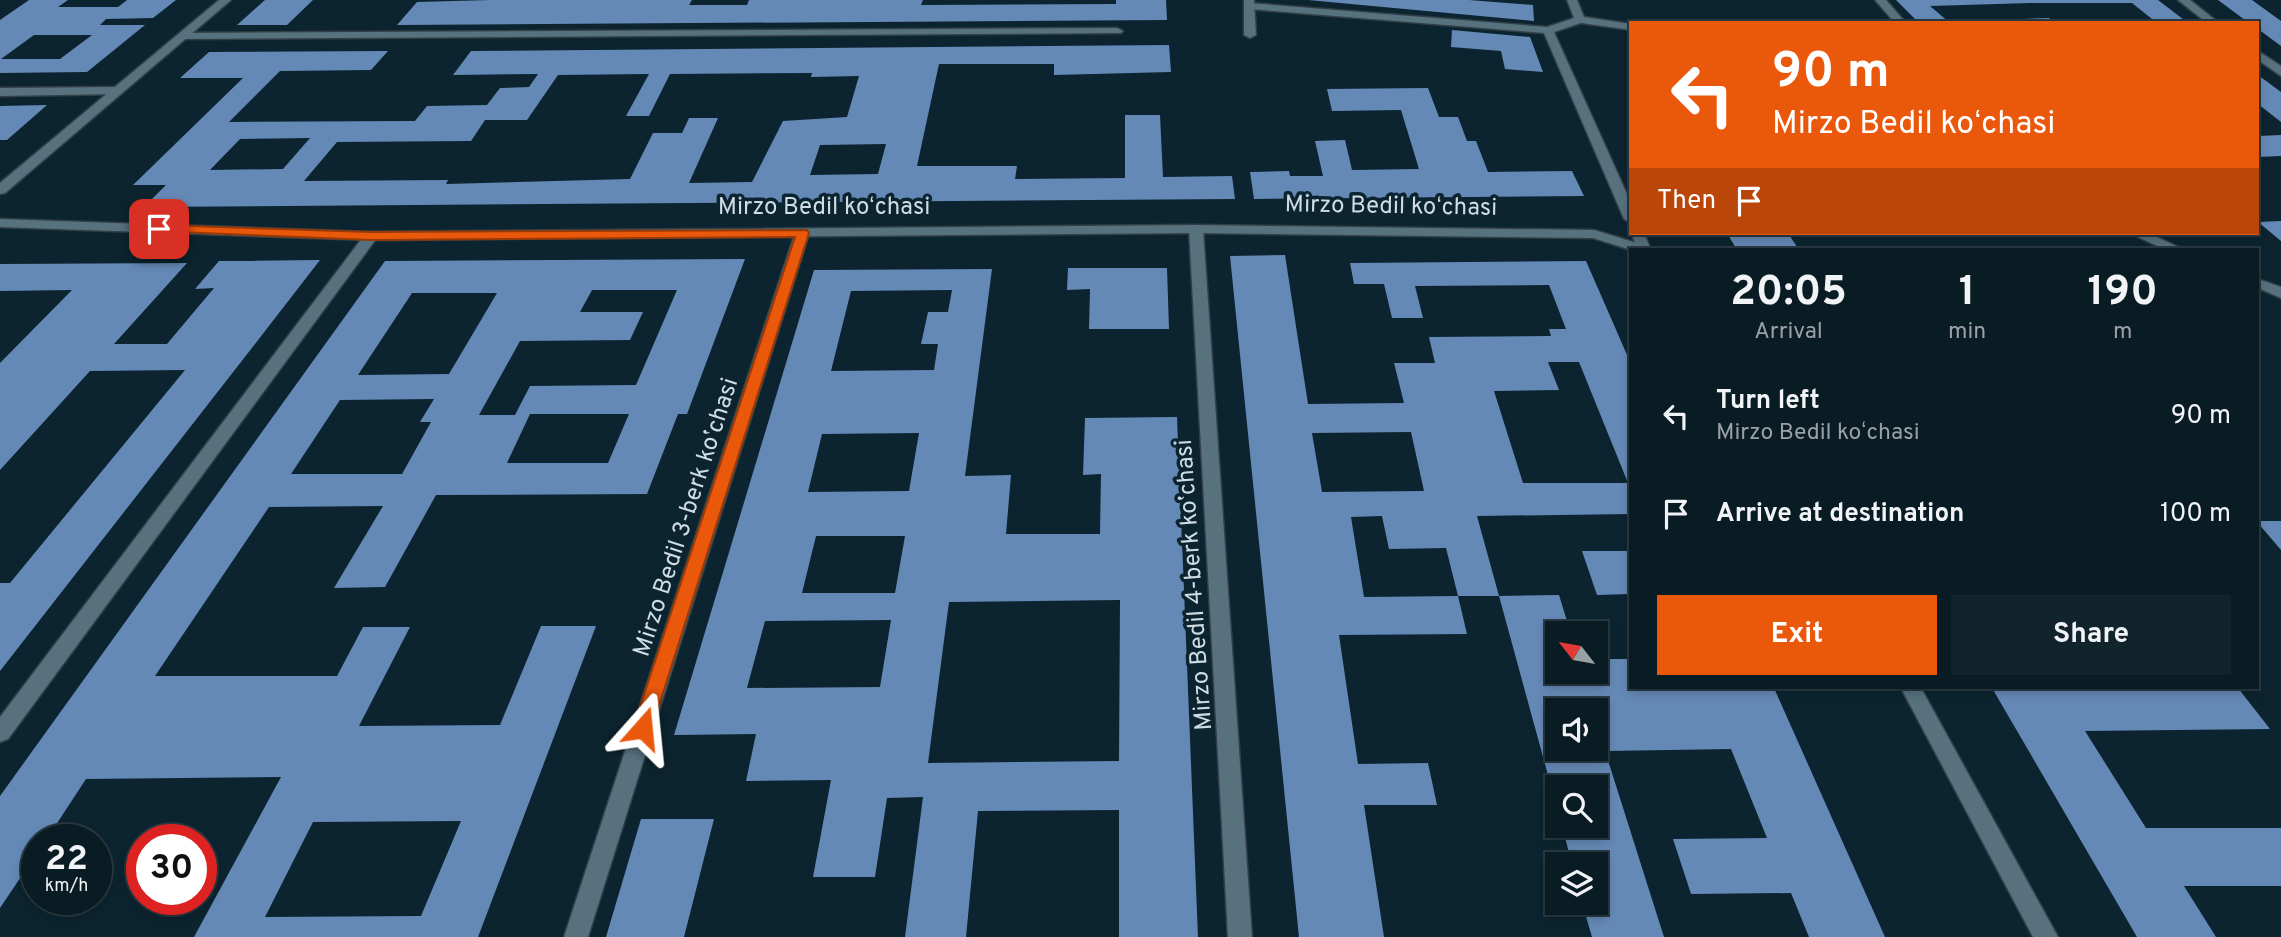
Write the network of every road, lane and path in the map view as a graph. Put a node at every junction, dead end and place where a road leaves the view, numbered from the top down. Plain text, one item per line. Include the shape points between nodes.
1 (226, 0) edge
2 (1572, 0) edge
3 (1880, 0) edge
4 (2183, 0) edge
5 (1249, 3) edge
6 (1580, 20) junction
7 (1899, 21) edge
8 (2211, 21) edge
9 (1629, 27) edge
10 (1548, 30) junction
11 (1117, 31) dead end
12 (1250, 35) dead end
13 (184, 36) junction
14 (2259, 56) edge
15 (2281, 72) edge
16 (116, 91) junction
17 (0, 92) edge
18 (0, 190) edge
19 (1629, 214) edge
20 (0, 223) edge
21 (1196, 229) junction
22 (803, 233) junction
23 (2141, 235) edge
24 (371, 236) junction
25 (1639, 248) edge
26 (2173, 248) edge
27 (2259, 283) edge
28 (2281, 293) edge
29 (1912, 689) edge
30 (0, 733) edge
31 (576, 937) edge
32 (1240, 937) edge
33 (2046, 937) edge

1 - 13 street
2 - 6 street
3 - 7 street
4 - 8 street
5 - 10 street
5 - 12 street
6 - 9 street
6 - 10 street
10 - 19 street
11 - 13 street
13 - 16 street
14 - 15 street
16 - 17 street
16 - 18 street
20 - 24 street, Mirzo Bedil koʻchasi
21 - 22 street, Mirzo Bedil koʻchasi
21 - 25 street, Mirzo Bedil koʻchasi via 1594,234
21 - 32 street, Mirzo Bedil 4-berk koʼchasi
22 - 24 street, Mirzo Bedil koʻchasi
22 - 31 street, Mirzo Bedil 3-berk koʼchasi
23 - 26 street
24 - 30 street
27 - 28 street
29 - 33 street

